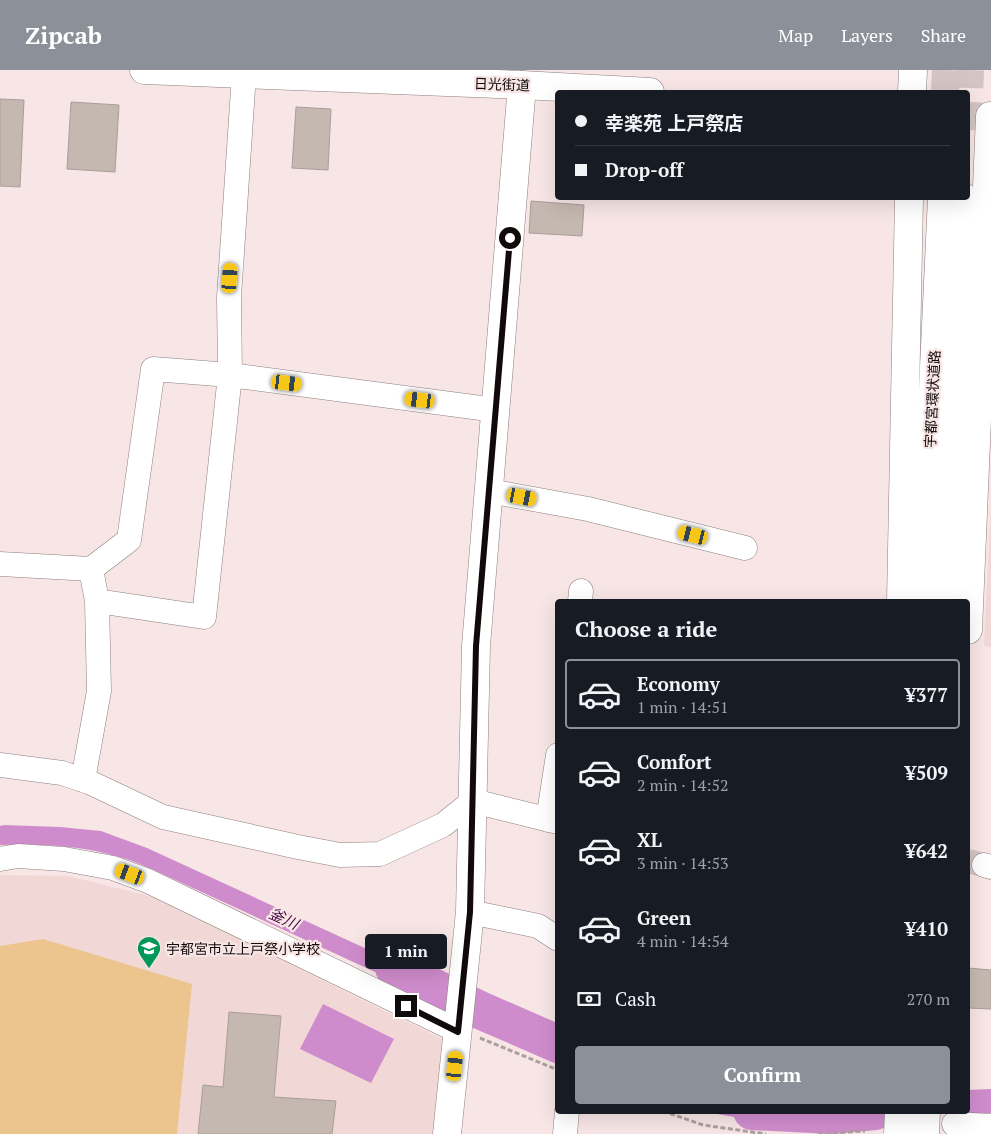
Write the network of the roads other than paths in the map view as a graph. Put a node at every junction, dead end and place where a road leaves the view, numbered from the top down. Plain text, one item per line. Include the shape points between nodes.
1 (144, 70) edge
2 (913, 70) edge
3 (244, 74) junction
4 (386, 75) edge
5 (522, 85) junction
6 (613, 90) edge
7 (912, 90) edge
8 (991, 107) edge
9 (970, 114) edge
10 (991, 116) edge
11 (909, 200) edge
12 (942, 200) edge
13 (965, 200) edge
14 (230, 375) junction
15 (496, 410) junction
16 (489, 491) junction
17 (745, 548) dead end
18 (0, 564) edge
19 (91, 569) junction
20 (901, 599) edge
21 (923, 599) edge
22 (947, 599) edge
23 (969, 599) edge
24 (96, 601) junction
25 (0, 765) edge
26 (83, 780) junction
27 (555, 795) edge
28 (473, 801) junction
29 (553, 821) edge
30 (0, 859) edge
31 (470, 912) junction
32 (555, 937) edge
33 (458, 1032) junction
34 (567, 1114) edge
35 (899, 1114) edge
36 (926, 1114) edge
37 (954, 1124) dead end
38 (991, 1126) edge
39 (447, 1134) edge
40 (565, 1134) edge
41 (898, 1134) edge
42 (925, 1134) edge

1 - 3 main road, 日光街道
2 - 7 main road
3 - 4 main road, 日光街道
3 - 14 street via 229,296
4 - 5 main road, 日光街道
5 - 6 main road, 日光街道
5 - 15 main road
8 - 10 main road
9 - 10 main road
10 - 23 main road
11 - 20 main road
12 - 21 main road, 宇都宮環状道路
13 - 22 main road, 宇都宮環状道路
14 - 15 street
14 - 19 street via 153,369 129,540
14 - 24 street via 204,617
15 - 16 main road
16 - 17 street via 588,509
16 - 28 main road via 476,646
18 - 19 street
19 - 24 street
24 - 26 street via 98,692
25 - 26 street via 62,773
26 - 28 street via 163,817 340,855 380,854 442,825
27 - 29 street
28 - 29 street
28 - 31 main road
30 - 33 street via 18,856 64,859 113,868 148,881
31 - 32 street via 538,926
31 - 33 main road
33 - 39 main road
34 - 40 street
35 - 41 main road, bridge
36 - 42 main road, bridge
37 - 38 street

